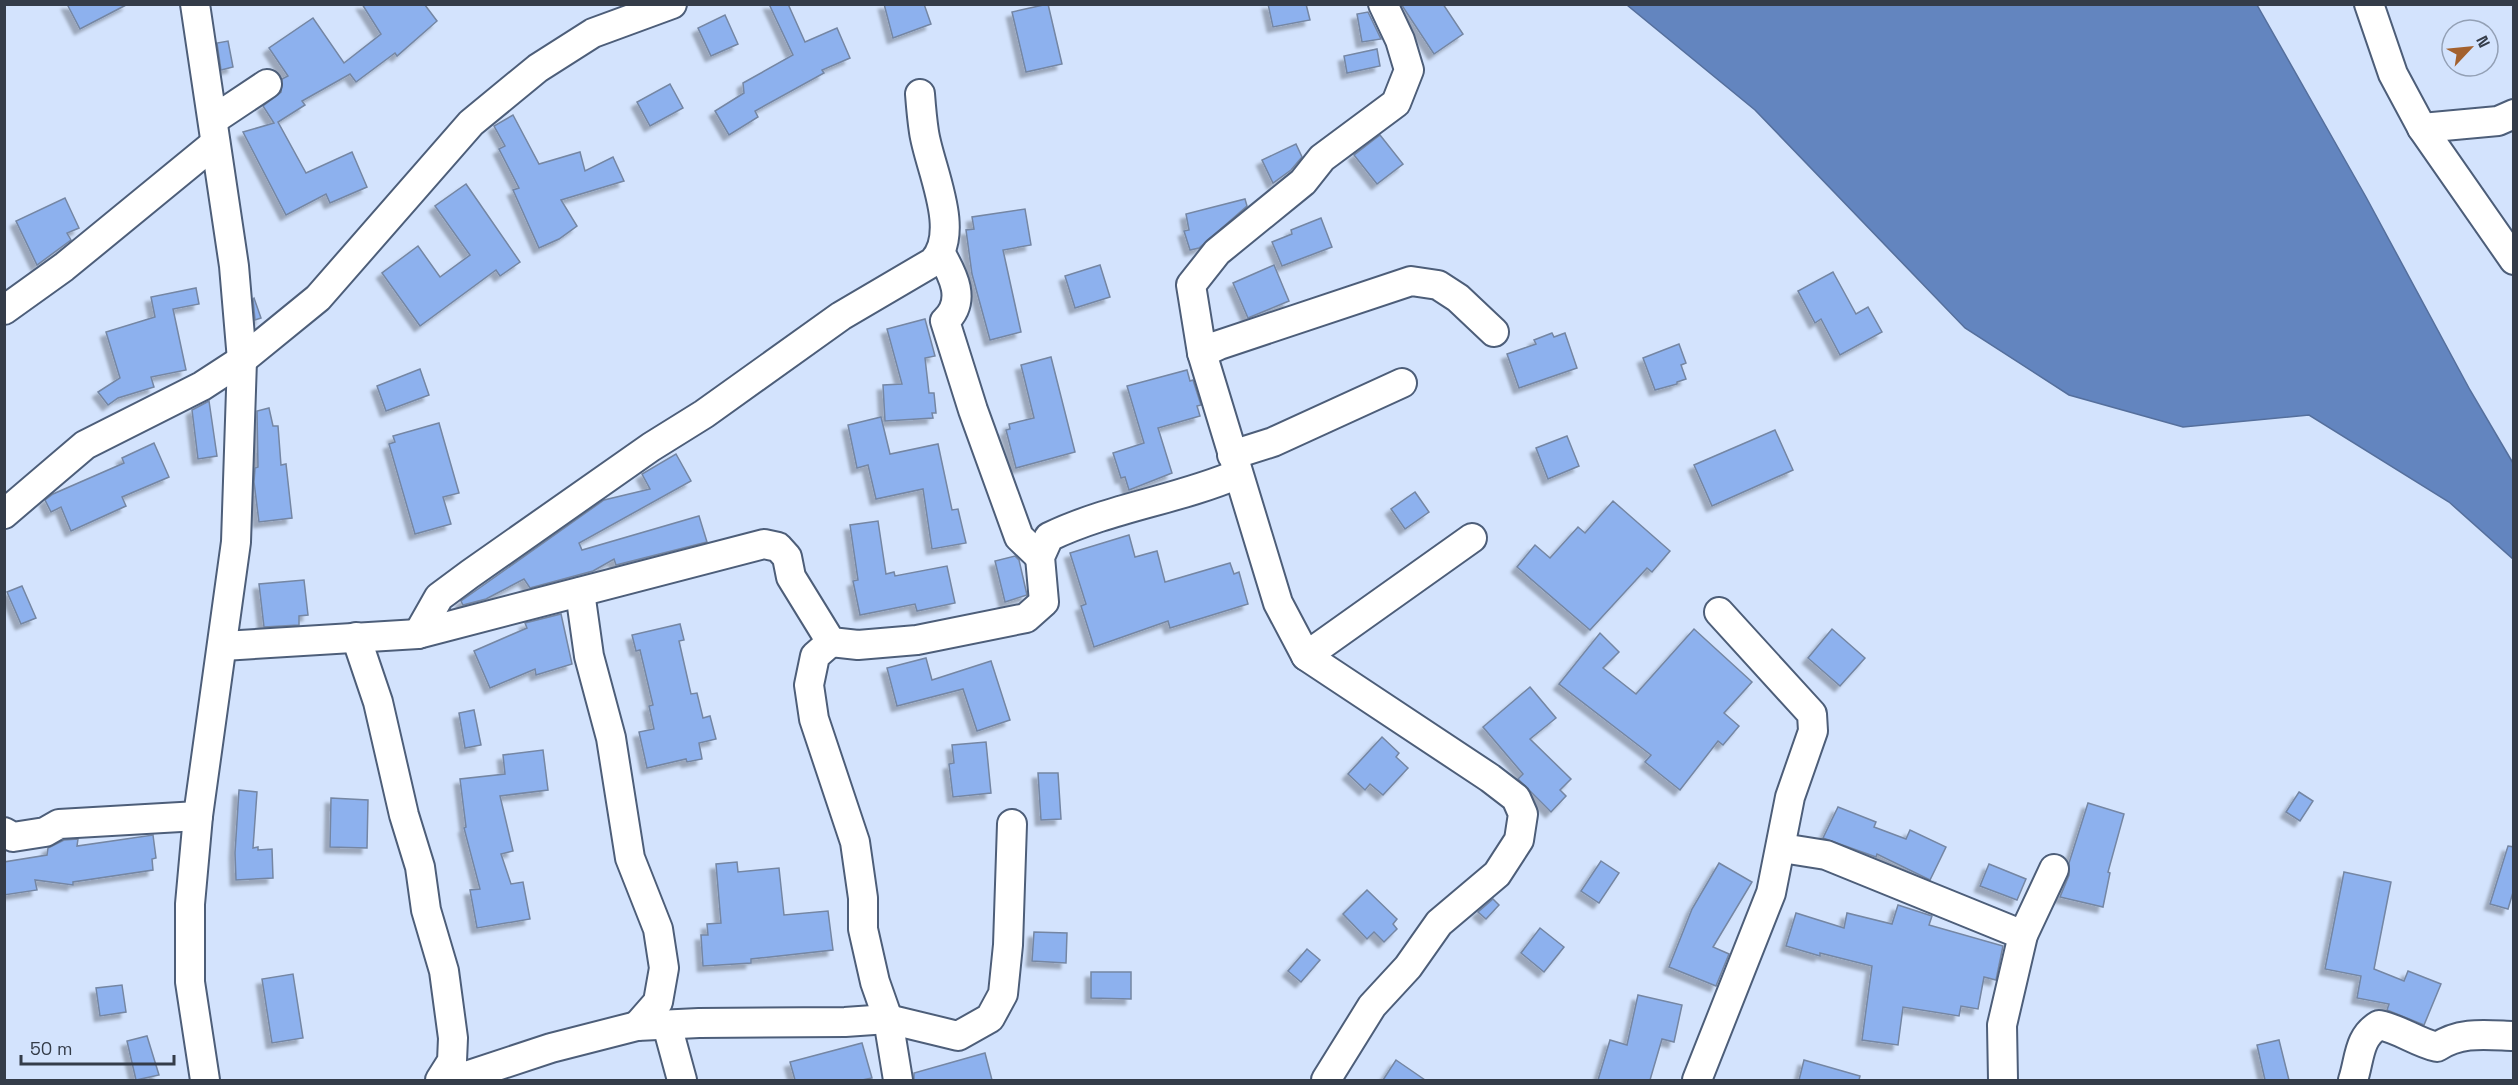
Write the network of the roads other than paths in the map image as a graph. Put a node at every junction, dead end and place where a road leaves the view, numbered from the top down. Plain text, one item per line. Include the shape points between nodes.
1 (195, 4) edge
2 (672, 4) edge
3 (1383, 4) edge
4 (2369, 4) edge
5 (267, 84) dead end
6 (920, 94) dead end
7 (2514, 114) edge
8 (2422, 128) junction
9 (214, 132) junction
10 (941, 254) junction
11 (2514, 260) edge
12 (4, 310) edge
13 (1494, 332) dead end
14 (1202, 353) junction
15 (242, 360) junction
16 (1402, 383) dead end
17 (1235, 465) junction
18 (4, 514) edge
19 (1472, 538) dead end
20 (1040, 557) junction
21 (580, 592) junction
22 (1719, 612) dead end
23 (418, 634) junction
24 (356, 638) junction
25 (831, 642) junction
26 (223, 646) junction
27 (1306, 656) junction
28 (198, 816) junction
29 (1012, 824) dead end
30 (4, 832) edge
31 (1782, 848) junction
32 (2054, 869) dead end
33 (2023, 934) junction
34 (888, 1019) junction
35 (667, 1025) junction
36 (637, 1026) junction
37 (2514, 1036) edge
38 (205, 1080) edge
39 (440, 1080) edge
40 (454, 1080) edge
41 (682, 1080) edge
42 (898, 1080) edge
43 (1326, 1080) edge
44 (1697, 1080) edge
45 (2002, 1080) edge
46 (2353, 1080) edge

1 - 9 street
2 - 15 street via 593,33 538,68 471,123 318,298
3 - 14 street via 1409,70 1396,103 1322,158 1303,182 1217,252 1191,285
4 - 8 street via 2393,74
5 - 9 street
6 - 10 street via 924,133 944,223
7 - 8 street via 2498,121
8 - 11 street
9 - 12 street via 64,267
9 - 15 street via 234,266
10 - 20 street via 955,277 957,301 945,321 974,410 1019,537
10 - 23 street via 916,274 841,316 470,574 439,597
13 - 14 street via 1438,285 1411,281
14 - 17 street
15 - 18 street via 202,386 85,445
15 - 26 street via 236,542
16 - 17 street via 1274,442
17 - 20 street via 1202,489 1072,525 1049,537
17 - 27 street via 1278,603
19 - 27 street
20 - 25 street via 1044,602 1026,618 917,640 858,645
21 - 23 street
21 - 25 street via 764,543 778,547 787,557 792,577
21 - 36 street via 589,656 611,738 630,858 658,929 664,968 658,1002
22 - 31 street via 1812,714 1813,730 1790,797
23 - 24 street
24 - 26 street
24 - 39 street via 378,702 444,971 453,1038 452,1061
25 - 34 street via 815,656 809,685 814,719 855,842 863,929
26 - 28 street
27 - 43 street via 1490,778 1516,798 1524,823 1519,840 1497,874 1438,923 1408,967 1372,1006
28 - 30 street via 59,824 45,832 13,837
28 - 38 street via 190,904 190,982
29 - 34 street via 1003,994 990,1018 958,1036
31 - 33 street via 1826,855
31 - 44 street via 1771,893
32 - 33 street
33 - 45 street via 2002,1025
34 - 35 street
34 - 42 street
35 - 36 street
35 - 41 street
36 - 40 street via 551,1048
37 - 46 street via 2452,1037 2437,1047 2416,1042 2396,1028 2379,1025 2367,1031

